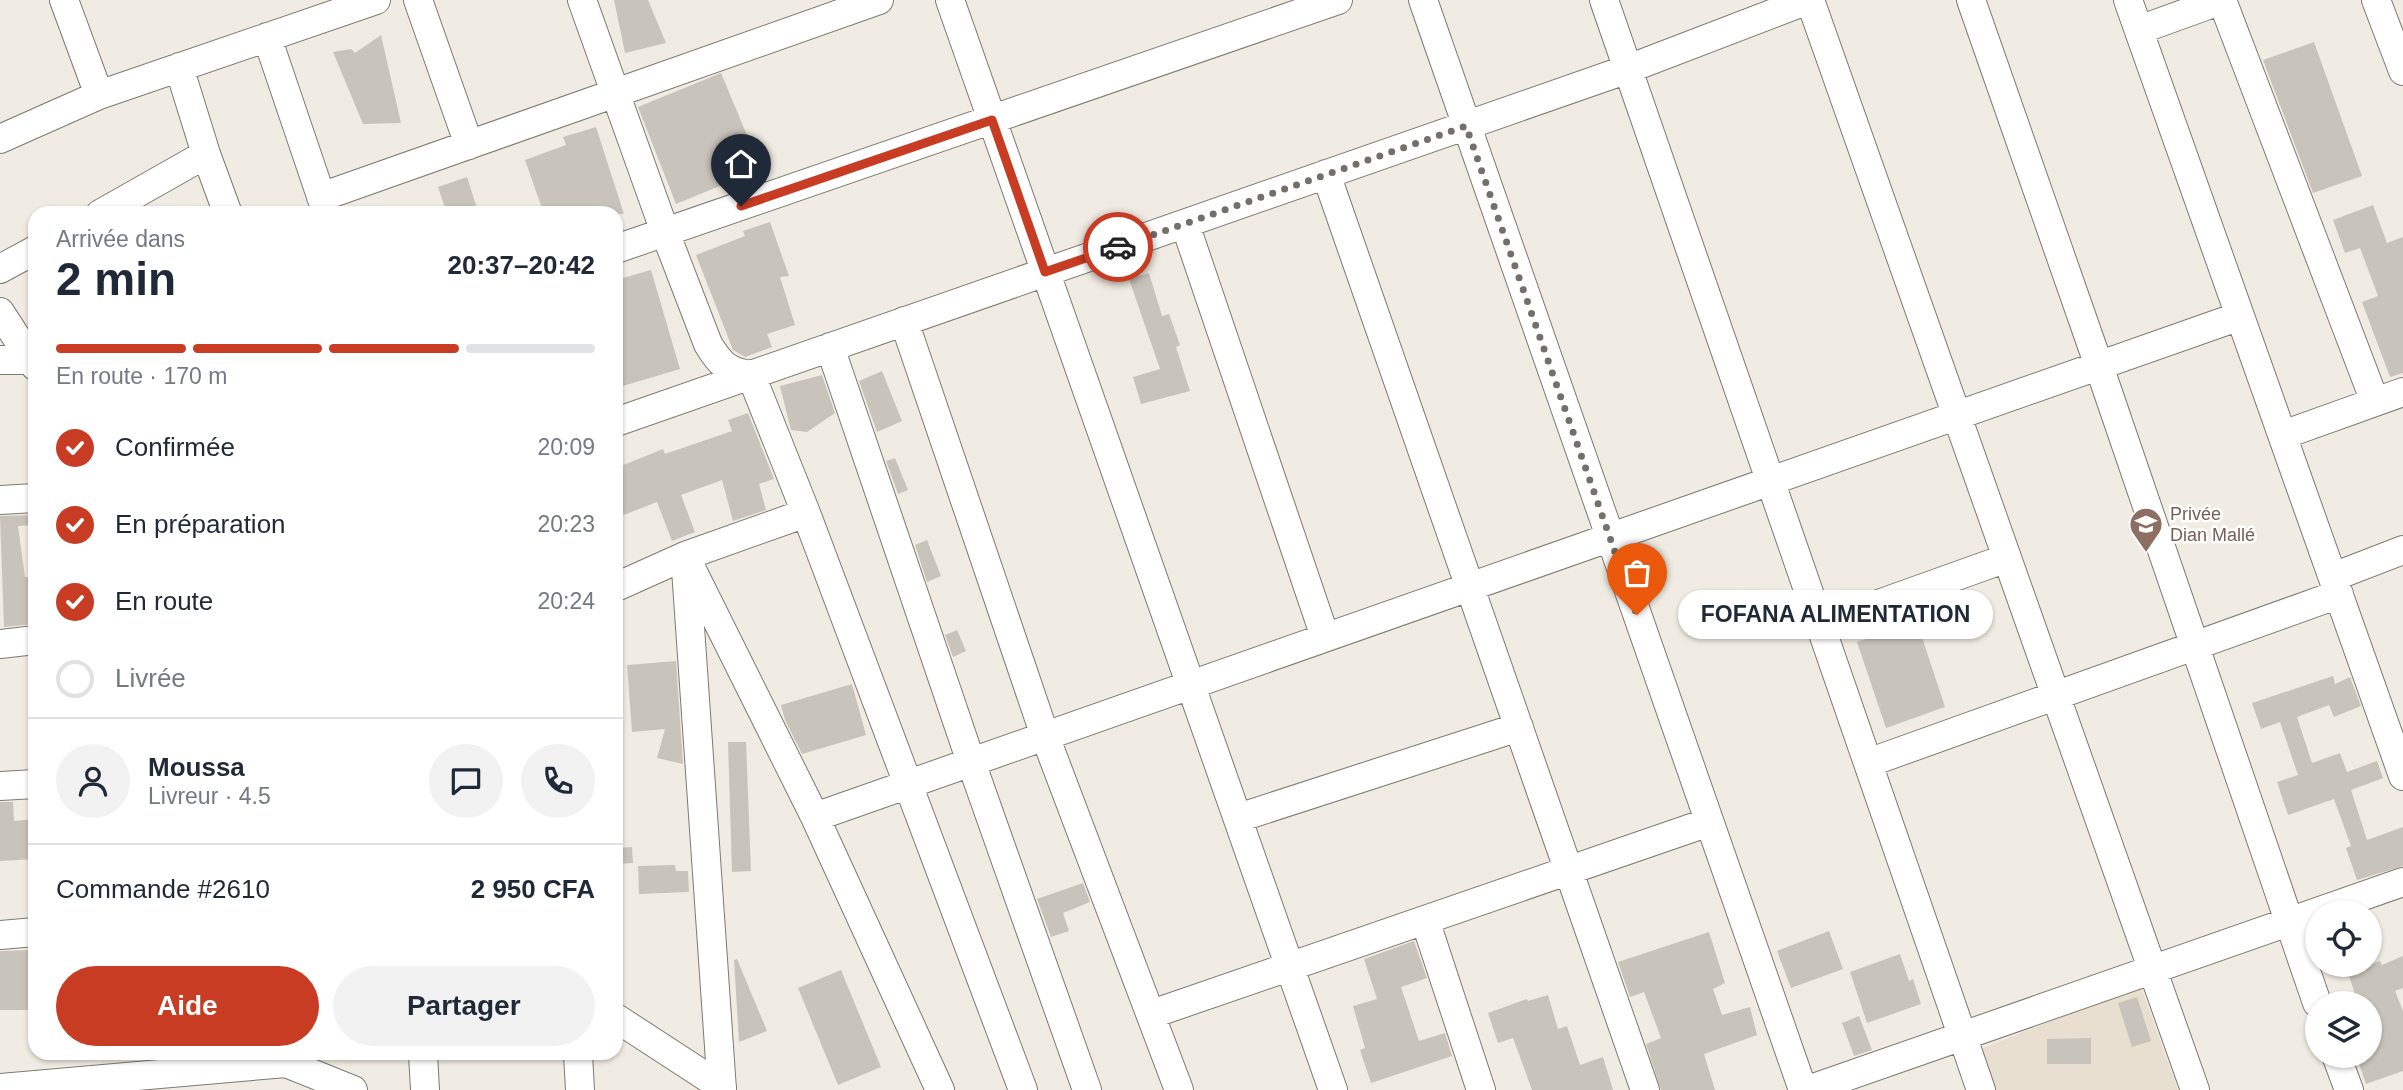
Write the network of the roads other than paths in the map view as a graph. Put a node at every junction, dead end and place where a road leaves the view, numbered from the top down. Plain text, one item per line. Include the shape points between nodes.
1 (64, 0) edge
2 (376, 0) edge
3 (418, 0) edge
4 (582, 0) edge
5 (879, 0) edge
6 (950, 0) edge
7 (1338, 0) edge
8 (1423, 0) edge
9 (1604, 0) edge
10 (1809, 0) edge
11 (1971, 0) edge
12 (2128, 0) edge
13 (2222, 0) edge
14 (2376, 0) edge
15 (2139, 30) junction
16 (267, 37) junction
17 (178, 67) junction
18 (1628, 69) junction
19 (2403, 71) edge
20 (615, 93) junction
21 (99, 94) junction
22 (992, 120) junction
23 (1466, 126) junction
24 (0, 139) edge
25 (469, 145) junction
26 (206, 154) junction
27 (1326, 174) junction
28 (324, 205) edge
29 (114, 206) edge
30 (225, 206) edge
31 (1185, 224) junction
32 (665, 232) junction
33 (623, 247) edge
34 (28, 254) edge
35 (0, 270) edge
36 (1045, 272) junction
37 (0, 312) edge
38 (2240, 316) junction
39 (904, 321) junction
40 (830, 347) junction
41 (28, 355) edge
42 (0, 360) edge
43 (28, 363) edge
44 (2099, 366) junction
45 (751, 374) junction
46 (2403, 392) edge
47 (2375, 402) junction
48 (1957, 416) junction
49 (623, 420) edge
50 (2283, 435) junction
51 (1770, 481) junction
52 (28, 498) edge
53 (0, 500) edge
54 (806, 513) junction
55 (1610, 537) junction
56 (2403, 550) edge
57 (685, 556) junction
58 (2007, 558) junction
59 (623, 584) edge
60 (2336, 585) junction
61 (1469, 587) junction
62 (1820, 625) junction
63 (1325, 638) junction
64 (28, 641) edge
65 (0, 644) edge
66 (2194, 646) junction
67 (1191, 685) junction
68 (2056, 695) junction
69 (2392, 712) edge
70 (1519, 727) junction
71 (1045, 736) junction
72 (971, 762) junction
73 (1868, 763) junction
74 (2403, 776) edge
75 (28, 784) edge
76 (909, 784) junction
77 (0, 786) edge
78 (815, 817) junction
79 (1238, 818) junction
80 (1709, 822) junction
81 (1568, 870) junction
82 (2403, 881) edge
83 (1425, 920) junction
84 (2288, 922) junction
85 (28, 933) edge
86 (0, 935) edge
87 (1290, 967) junction
88 (2152, 969) junction
89 (2313, 991) edge
90 (1152, 1014) junction
91 (623, 1023) edge
92 (1963, 1036) junction
93 (423, 1060) edge
94 (578, 1060) edge
95 (2341, 1068) edge
96 (286, 1069) edge
97 (136, 1073) edge
98 (0, 1088) edge
99 (722, 1089) edge
100 (353, 1090) edge
101 (425, 1090) edge
102 (580, 1090) edge
103 (940, 1090) edge
104 (1023, 1090) edge
105 (1087, 1090) edge
106 (1179, 1090) edge
107 (1333, 1090) edge
108 (1481, 1090) edge
109 (1645, 1090) edge
110 (1805, 1090) edge
111 (1981, 1090) edge
112 (2195, 1090) edge
113 (2349, 1090) edge

1 - 21 street
2 - 16 street
3 - 25 street
4 - 20 street
5 - 20 street
6 - 22 street
7 - 22 street
8 - 23 street
9 - 18 street
10 - 18 street
10 - 48 street
11 - 44 street
12 - 15 street
13 - 15 street
13 - 47 street
14 - 19 street
15 - 38 street
16 - 17 street
16 - 28 street
17 - 21 street
17 - 26 street
18 - 23 street
18 - 51 street
20 - 25 street
20 - 32 street
21 - 24 street
22 - 32 street
22 - 36 street
23 - 27 street
23 - 55 street
25 - 28 street
26 - 29 street
26 - 30 street
27 - 31 street
27 - 61 street
31 - 36 street
31 - 63 street
32 - 33 street
32 - 45 street via 718,361
34 - 35 street
36 - 39 street
36 - 67 street
37 - 41 street
38 - 44 street
38 - 50 street
39 - 40 street
39 - 71 street
40 - 45 street
40 - 72 street
42 - 43 street
44 - 48 street
44 - 66 street
45 - 49 street
45 - 54 street
46 - 47 street
47 - 50 street
48 - 51 street
48 - 58 street
50 - 60 street
51 - 55 street
51 - 62 street
52 - 53 street
54 - 57 street
54 - 76 street
55 - 61 street
55 - 80 street
56 - 60 street
57 - 59 street
57 - 78 street
57 - 99 street
58 - 62 street
58 - 68 street
60 - 66 street
60 - 69 street
61 - 63 street
61 - 70 street
62 - 73 street
63 - 67 street
64 - 65 street
66 - 68 street
66 - 84 street
67 - 71 street
67 - 79 street
68 - 73 street
68 - 88 street
69 - 74 street
70 - 79 street
70 - 81 street
71 - 72 street
71 - 90 street
72 - 76 street
72 - 105 street
73 - 92 street
75 - 77 street
76 - 78 street
76 - 104 street
78 - 103 street
79 - 87 street
80 - 81 street
80 - 110 street
81 - 83 street
81 - 109 street
82 - 84 street
83 - 87 street
83 - 108 street
84 - 88 street
84 - 89 street
85 - 86 street
87 - 90 street
87 - 107 street
88 - 92 street
88 - 112 street
90 - 106 street
91 - 99 street
92 - 110 street
92 - 111 street
93 - 101 street
94 - 102 street
95 - 113 street
96 - 97 street
96 - 100 street
97 - 98 street

